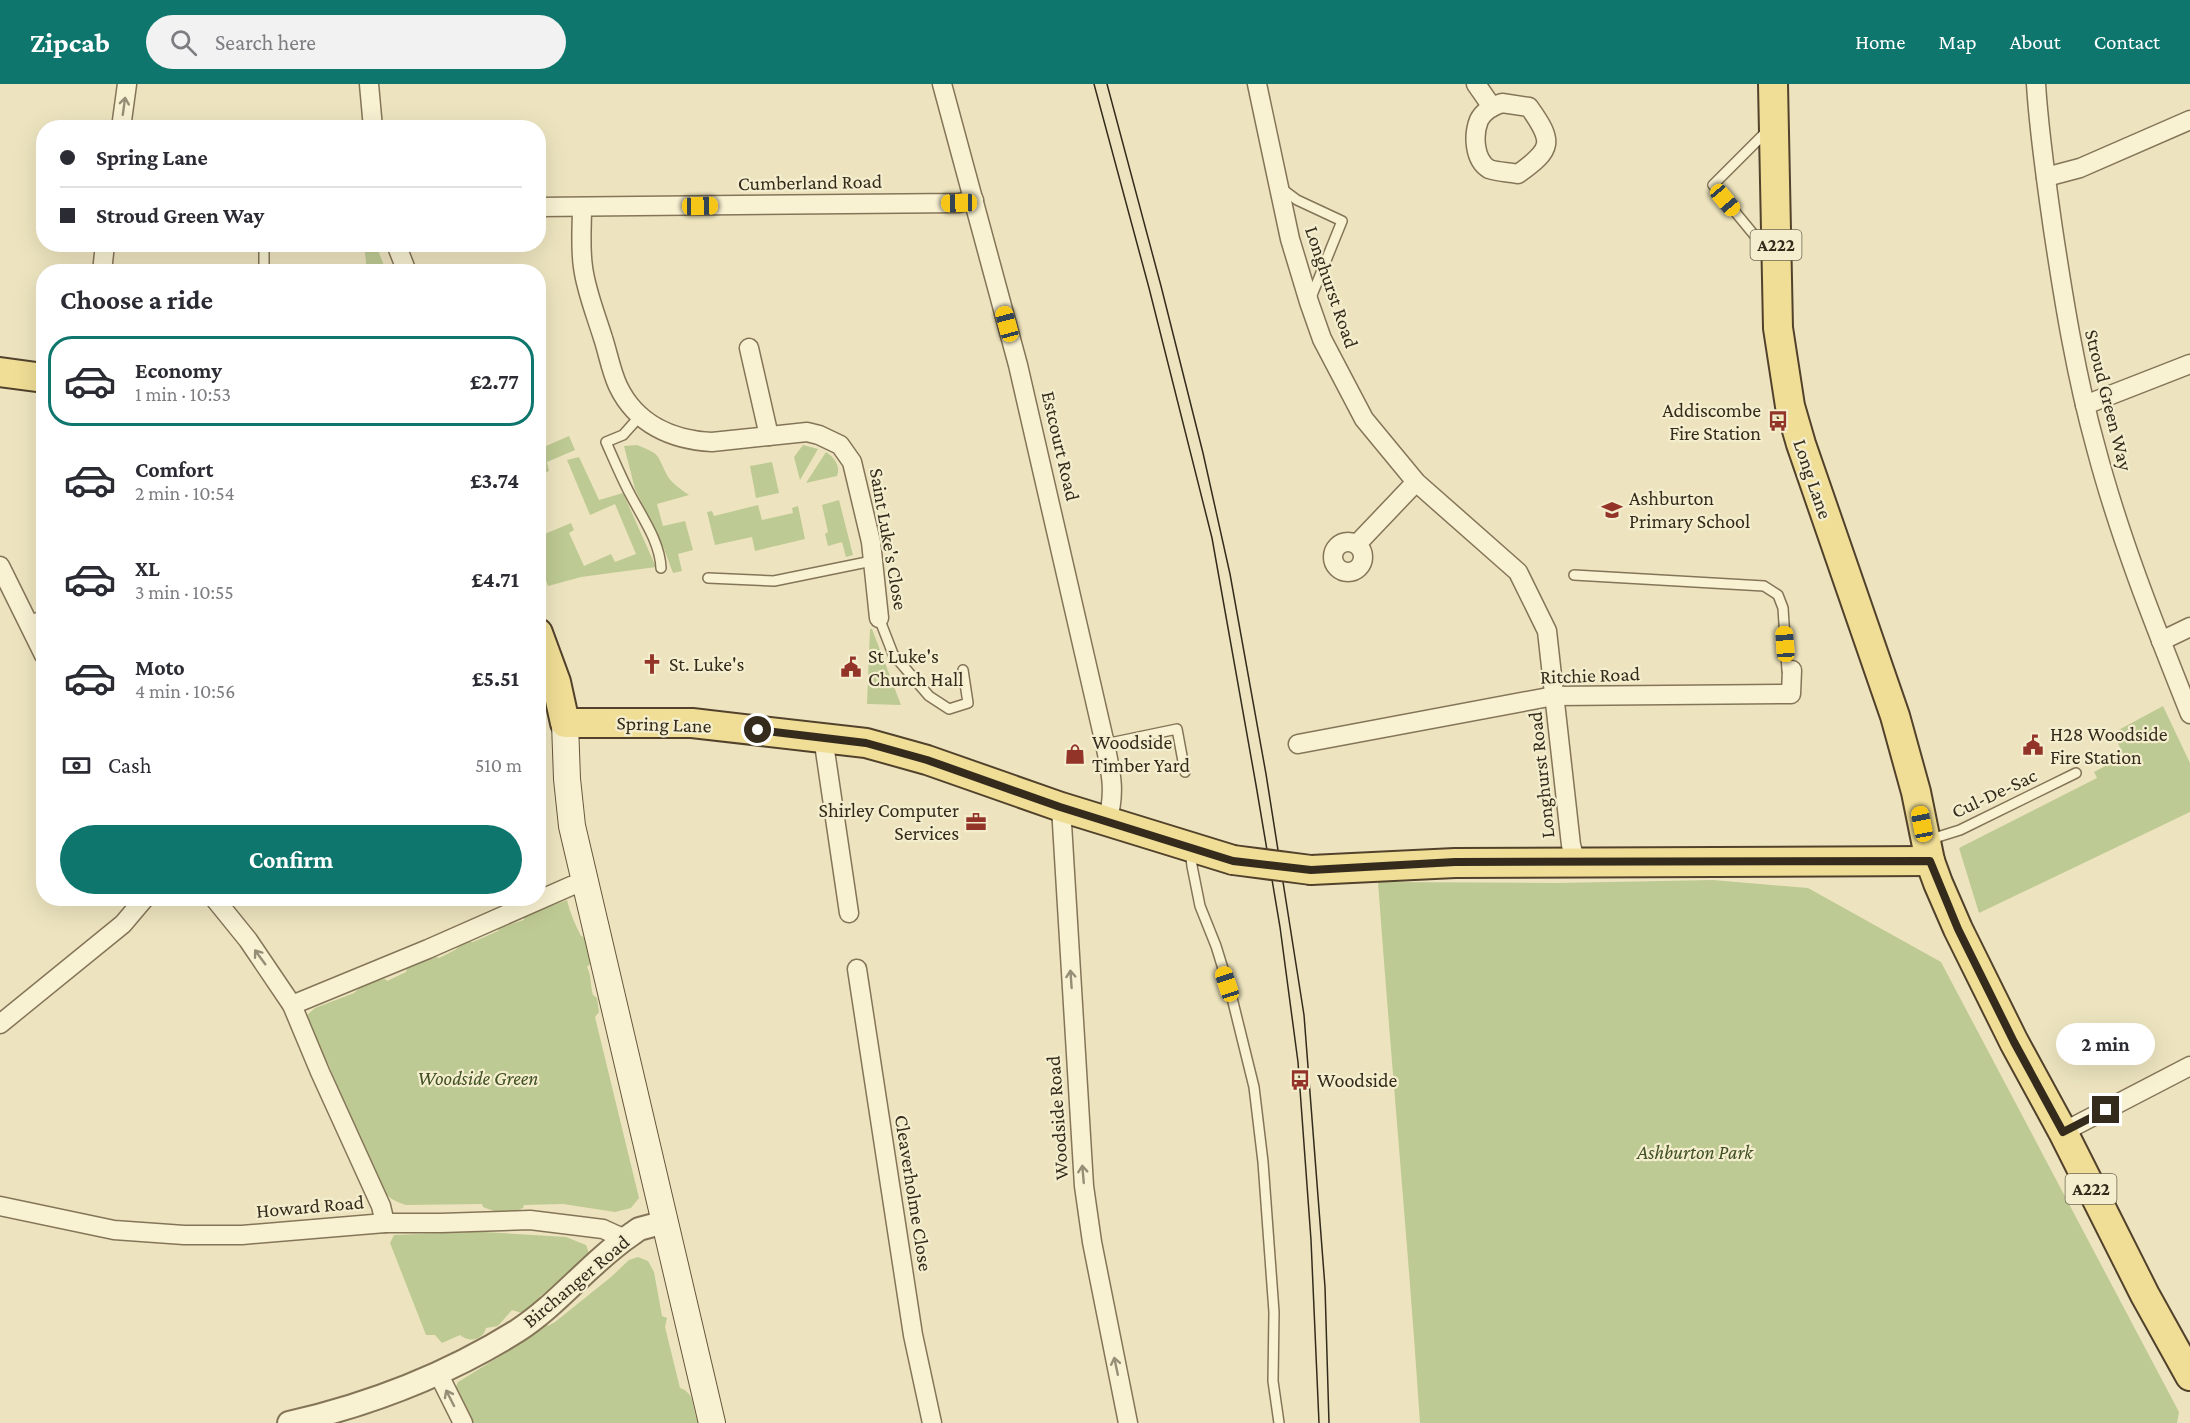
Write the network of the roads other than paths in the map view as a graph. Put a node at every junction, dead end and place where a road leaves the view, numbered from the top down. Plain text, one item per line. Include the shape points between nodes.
1 (127, 84) edge
2 (369, 84) edge
3 (942, 84) edge
4 (1257, 84) edge
5 (1476, 84) edge
6 (1773, 84) edge
7 (2036, 84) edge
8 (1492, 107) dead end
9 (122, 120) edge
10 (372, 120) edge
11 (2190, 120) edge
12 (1773, 124) junction
13 (2046, 177) junction
14 (1279, 187) junction
15 (974, 200) junction
16 (546, 207) edge
17 (582, 207) junction
18 (1776, 262) junction
19 (1310, 302) junction
20 (749, 348) dead end
21 (2190, 364) edge
22 (0, 372) edge
23 (36, 377) edge
24 (2085, 405) junction
25 (640, 416) junction
26 (769, 436) junction
27 (1416, 482) junction
28 (1356, 544) dead end
29 (872, 561) junction
30 (0, 566) edge
31 (661, 568) dead end
32 (1574, 575) dead end
33 (708, 578) dead end
34 (36, 618) edge
35 (879, 618) joint
36 (2190, 627) edge
37 (2161, 641) junction
38 (546, 655) edge
39 (963, 670) dead end
40 (1792, 670) joint
41 (1554, 696) junction
42 (2190, 714) edge
43 (565, 723) junction
44 (823, 737) junction
45 (1105, 744) junction
46 (1299, 744) dead end
47 (1185, 772) dead end
48 (2076, 773) dead end
49 (1060, 807) junction
50 (1107, 822) junction
51 (1190, 847) junction
52 (1928, 850) junction
53 (1576, 863) junction
54 (585, 882) junction
55 (546, 897) edge
56 (138, 906) edge
57 (220, 906) edge
58 (524, 906) edge
59 (849, 913) dead end
60 (857, 969) dead end
61 (292, 1005) junction
62 (0, 1024) edge
63 (2190, 1066) edge
64 (2063, 1132) junction
65 (0, 1206) edge
66 (664, 1222) junction
67 (385, 1223) junction
68 (625, 1239) junction
69 (438, 1373) junction
70 (2190, 1376) edge
71 (289, 1423) edge
72 (463, 1423) edge
73 (712, 1423) edge
74 (932, 1423) edge
75 (1128, 1423) edge
76 (1279, 1423) edge

9 -> 1 street
2 - 10 street
3 - 15 street, Estcourt Road
4 - 14 street, Longhurst Road
5 - 8 street
6 - 12 main road, Long Lane / A222
7 - 13 street, Stroud Green Way
11 - 13 street via 2080,168
12 - 18 main road, Long Lane / A222
12 - 18 lane via 1713,185
13 - 24 street, Stroud Green Way via 2062,289
14 - 19 street, Longhurst Road
14 - 19 lane via 1342,220
15 - 17 street, Cumberland Road
15 - 45 street, Estcourt Road via 1037,440
16 - 17 street, Cumberland Road
17 - 25 street, Saint Luke's Close via 586,282 617,384
18 - 52 main road, Long Lane / A222 via 1778,328 1790,406 1896,716
19 - 27 street, Longhurst Road via 1322,339 1364,419
20 - 26 street
21 - 24 street
22 - 23 main road
24 - 37 street, Stroud Green Way via 2126,547
25 - 26 street, Saint Luke's Close via 659,430 698,441
25 - 31 lane via 622,435 606,442 657,547
26 - 29 street, Saint Luke's Close via 795,432 819,435 847,453 858,484
27 - 28 street
27 - 41 street, Longhurst Road via 1518,572 1547,631
29 - 33 lane via 774,581
29 - 35 street, Saint Luke's Close
30 - 34 street
32 - 40 lane via 1764,586 1778,595 1783,608 1787,670
35 - 39 lane, Saint Luke's Close via 893,654 929,696 949,709 968,703
36 - 37 street
37 - 42 street, Stroud Green Way
38 - 43 main road
40 - 41 street, Ritchie Road via 1791,694
41 - 46 street, Ritchie Road
41 - 53 street, Longhurst Road
43 - 44 main road, Spring Lane via 692,723
43 - 54 main road via 569,804
44 - 49 main road, Spring Lane via 866,743 927,760
44 - 59 street
45 - 47 lane via 1177,729
45 - 50 street, Estcourt Road via 1113,786
48 - 52 lane, Cul-De-Sac
49 - 50 main road, Spring Lane
75 -> 49 street, Woodside Road via 1084,1186
50 - 51 main road, Spring Lane
51 - 53 main road, Spring Lane, bridge via 1233,861 1311,870 1455,862
51 - 76 lane via 1200,906 1232,998 1254,1087 1275,1312 1273,1381
52 - 53 main road, Spring Lane
52 - 64 main road, A222 via 1968,950
54 - 55 street
54 - 66 main road
56 - 62 street via 123,924
61 -> 57 street
58 - 61 street
60 - 74 street, Cleaverholme Close via 913,1335
61 - 67 street
63 - 64 street
64 - 70 main road, A222
65 - 67 street, Howard Road via 114,1230 184,1235 242,1235
66 - 68 street, Birchanger Road via 639,1229
66 - 73 main road
67 - 68 street, Howard Road via 530,1220 603,1229
68 - 69 street, Birchanger Road via 567,1292 517,1330
69 - 71 street, Birchanger Road
72 -> 69 street

